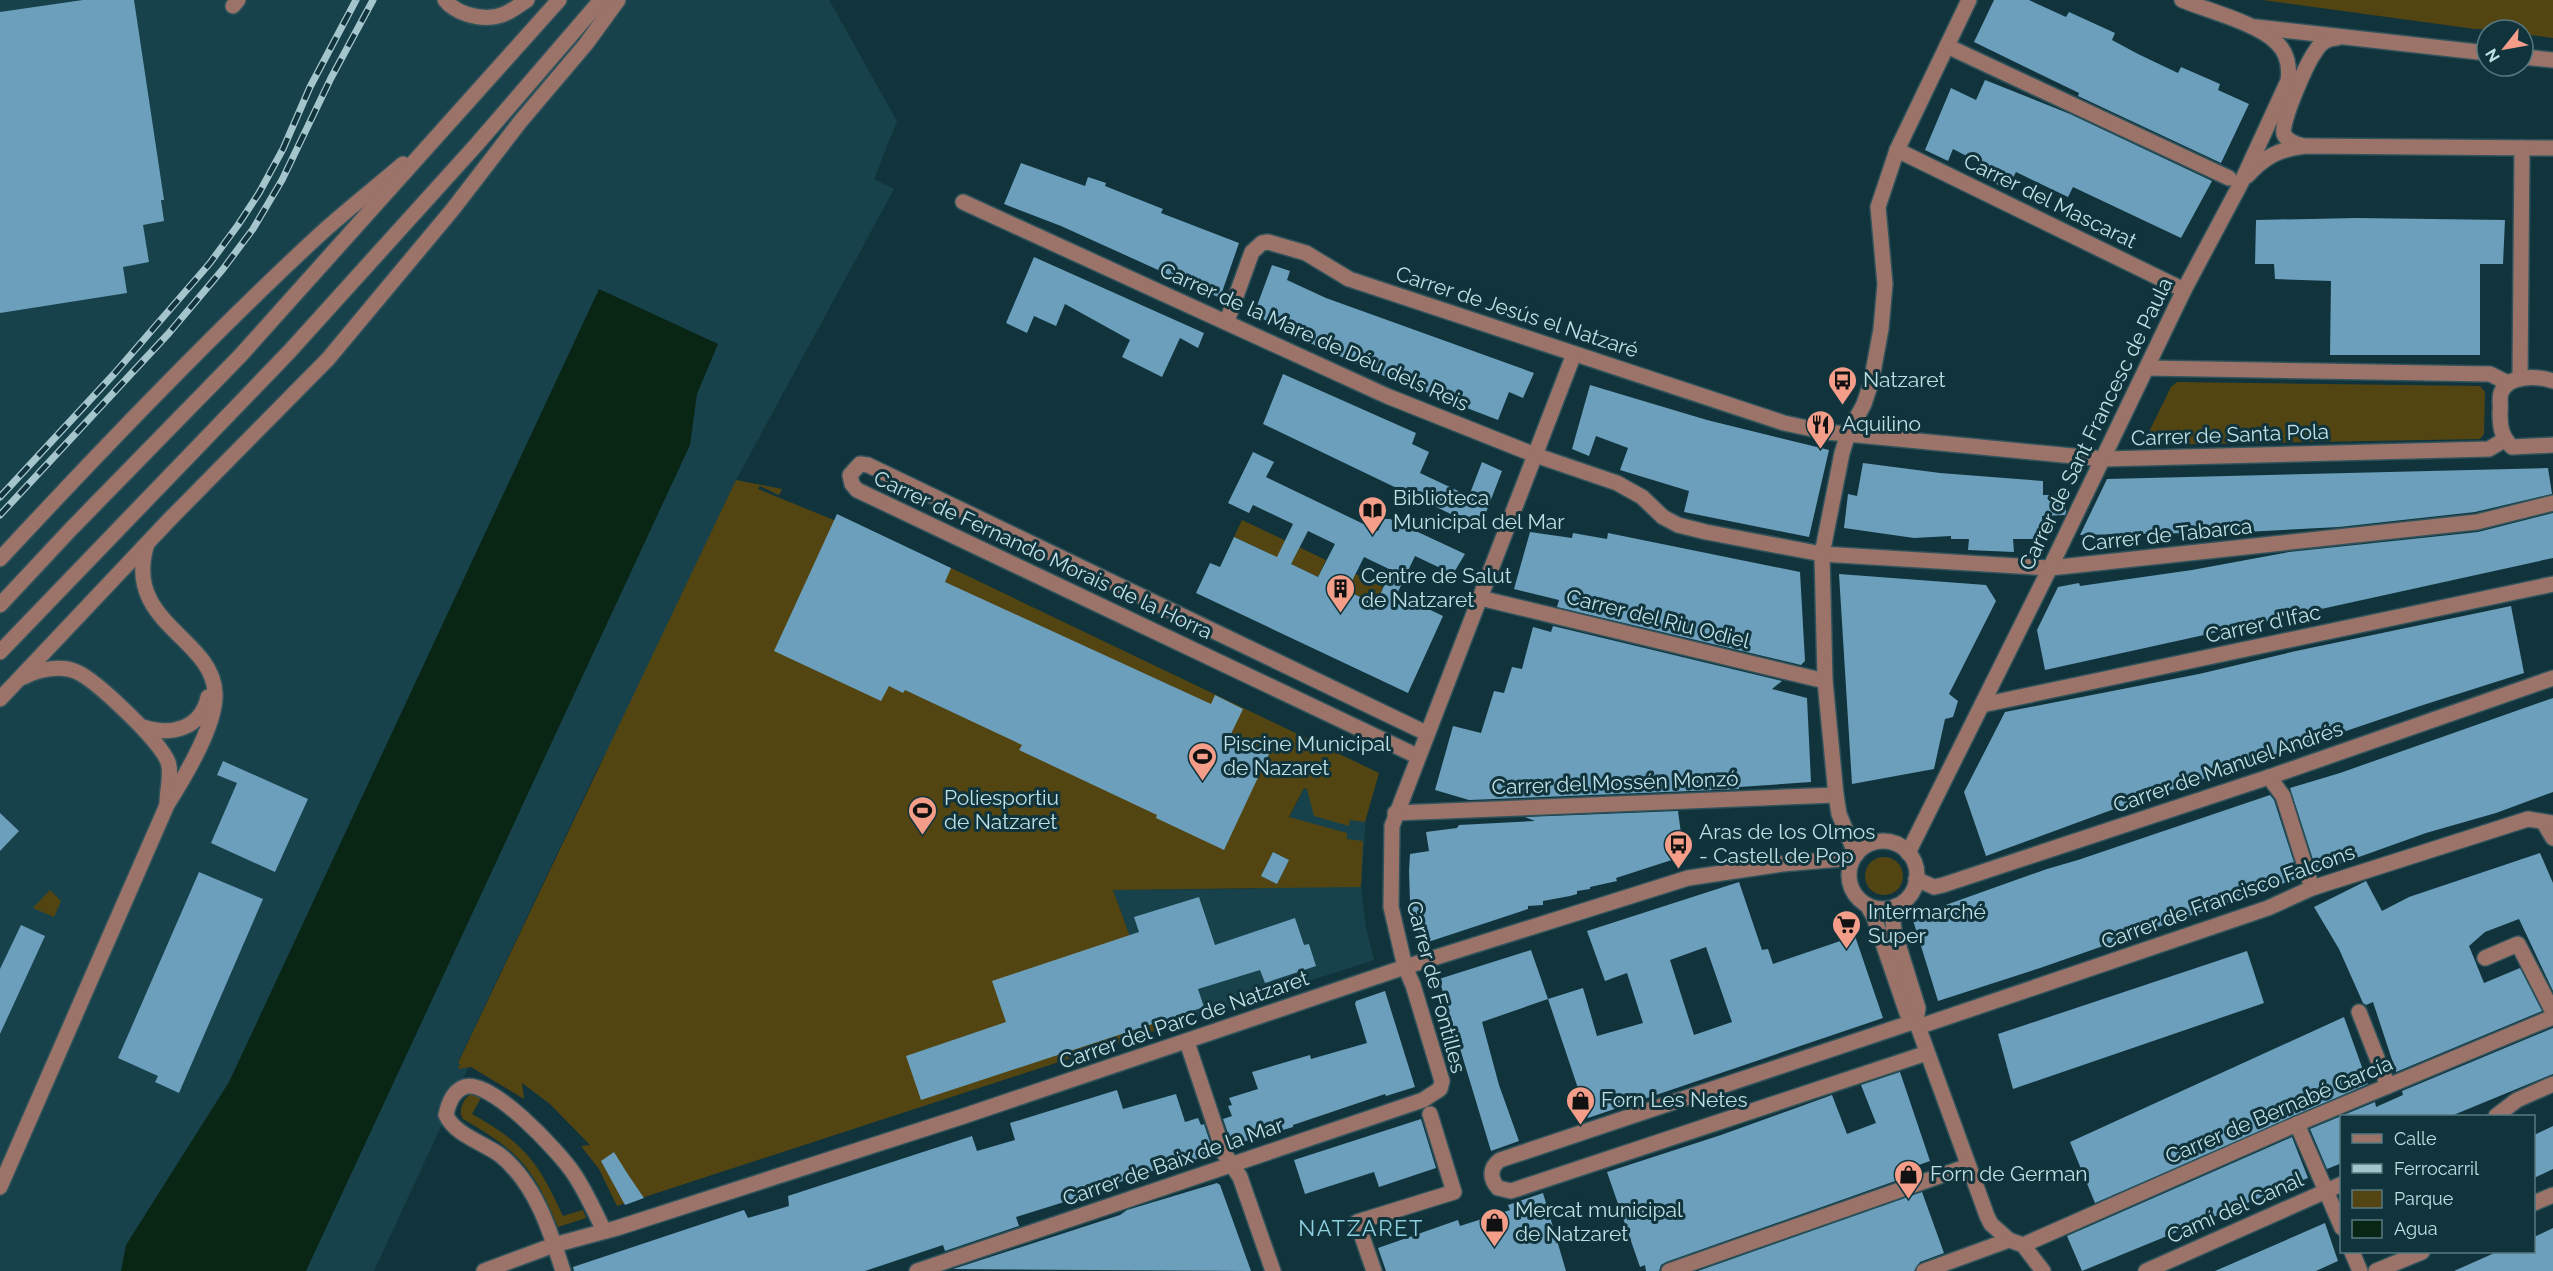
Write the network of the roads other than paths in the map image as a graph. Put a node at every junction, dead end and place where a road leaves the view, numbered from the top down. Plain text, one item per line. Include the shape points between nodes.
1 (445, 0) edge
2 (527, 0) edge
3 (559, 0) edge
4 (601, 0) edge
5 (618, 0) edge
6 (1969, 0) edge
7 (2182, 0) edge
8 (2248, 26) junction
9 (2346, 37) junction
10 (1947, 46) junction
11 (2475, 51) edge
12 (2535, 58) edge
13 (2553, 60) edge
14 (440, 133) junction
15 (2305, 146) junction
16 (2522, 148) junction
17 (2553, 148) edge
18 (1897, 150) junction
19 (2235, 180) junction
20 (963, 202) dead end
21 (2184, 290) junction
22 (1227, 321) junction
23 (1574, 354) junction
24 (2147, 368) junction
25 (2553, 380) edge
26 (2514, 381) junction
27 (1848, 434) junction
28 (2504, 440) junction
29 (2553, 445) edge
30 (1535, 455) junction
31 (2103, 459) junction
32 (2553, 503) edge
33 (1678, 525) joint
34 (147, 542) junction
35 (1822, 554) junction
36 (0, 559) edge
37 (2050, 568) junction
38 (2553, 585) edge
39 (1480, 598) junction
40 (0, 605) edge
41 (0, 652) edge
42 (208, 669) junction
43 (2553, 678) edge
44 (18, 680) junction
45 (1825, 681) junction
46 (0, 699) edge
47 (1982, 705) junction
48 (143, 727) junction
49 (1426, 733) junction
50 (1417, 756) junction
51 (2269, 777) junction
52 (1836, 795) junction
53 (167, 805) junction
54 (1395, 813) junction
55 (2548, 823) edge
56 (2553, 838) edge
57 (1908, 853) junction
58 (1854, 857) junction
59 (1916, 879) junction
60 (2312, 888) junction
61 (1868, 905) junction
62 (1896, 906) junction
63 (2485, 958) dead end
64 (1405, 967) junction
65 (2359, 1012) dead end
66 (2553, 1012) edge
67 (2553, 1017) edge
68 (1917, 1024) junction
69 (1187, 1042) junction
70 (1927, 1053) junction
71 (2553, 1084) edge
72 (2388, 1086) junction
73 (1440, 1089) joint
74 (1430, 1114) dead end
75 (2497, 1115) edge
76 (2297, 1124) junction
77 (1232, 1163) junction
78 (1968, 1166) junction
79 (2340, 1185) edge
80 (0, 1187) edge
81 (2325, 1191) junction
82 (2553, 1195) edge
83 (2535, 1203) edge
84 (2340, 1224) edge
85 (604, 1231) junction
86 (2016, 1242) junction
87 (554, 1245) junction
88 (2353, 1253) edge
89 (2417, 1253) edge
90 (484, 1271) edge
91 (563, 1271) edge
92 (917, 1271) edge
93 (1273, 1271) edge
94 (1374, 1271) edge
95 (1669, 1271) edge
96 (1924, 1271) edge
97 (2043, 1271) edge
98 (2146, 1271) edge
99 (2360, 1271) edge
100 (2376, 1271) edge

1 - 2 street via 464,13 492,17
3 - 14 street
4 - 41 street via 289,352
5 - 34 street via 362,320
6 - 10 street
7 - 8 street
8 - 9 street
8 - 19 street, Carrer de Sant Francesc de Paula via 2277,42 2289,70 2280,100
9 - 11 street
9 - 15 street via 2330,38 2315,51 2285,120 2284,134
10 - 18 street
10 - 19 street
12 - 13 street
14 - 36 street via 309,245 110,440
14 - 40 street via 240,356
15 - 16 street
15 - 19 street via 2270,154
16 - 17 street
16 - 26 street
18 - 21 street, Carrer del Mascarat
18 - 27 street via 1878,207 1885,285 1881,329 1868,393
19 - 21 street, Carrer de Sant Francesc de Paula
20 - 22 street, Carrer de la Mare de Déu dels Reis
21 - 24 street, Carrer de Sant Francesc de Paula
22 - 23 street, Carrer de Jesús el Natzaré via 1252,252 1268,242 1306,253 1349,279
22 - 30 street, Carrer de la Mare de Déu dels Reis via 1387,396
23 - 27 street, Carrer de Jesús el Natzaré via 1784,423
23 - 30 street, Carrer de Fontilles
24 - 26 street via 2490,374
24 - 31 street, Carrer de Sant Francesc de Paula
25 - 26 street
26 - 28 street via 2501,394 2500,430
27 - 31 street, Carrer de Santa Pola
27 - 35 street
28 - 29 street via 2512,447
28 - 31 street, Carrer de Santa Pola via 2489,449
30 - 33 street, Carrer de la Mare de Déu dels Reis via 1630,489
30 - 39 street, Carrer de Fontilles
31 - 37 street, Carrer de Sant Francesc de Paula
32 - 37 street, Carrer de Tabarca via 2477,522
33 - 35 street, Carrer de Tabarca
34 - 42 street via 142,572 149,597 164,621
34 - 44 street
35 - 37 street, Carrer de Tabarca
35 - 45 street
37 - 47 street, Carrer de Sant Francesc de Paula
38 - 47 street, Carrer d'Ifac
39 - 45 street, Carrer del Riu Odiel
39 - 49 street, Carrer de Fontilles
42 - 48 street via 208,701 194,722 175,732
42 - 53 street via 216,693 213,712 188,771
43 - 51 street, Carrer de Manuel Andrés
44 - 46 street
44 - 48 street via 50,669 75,672 91,680
45 - 52 street
47 - 57 street, Carrer de Sant Francesc de Paula
48 - 53 street via 168,762
49 - 50 street, Carrer de Fontilles
49 - 50 street, Carrer de Fernando Morais de la Horra via 868,465 860,464 850,475 857,490
50 - 54 street, Carrer de Fontilles
51 - 59 street, Carrer de Manuel Andrés via 1943,885 1934,887
51 - 60 street via 2283,795
52 - 54 street, Carrer del Mossén Monzó
52 - 58 street
53 - 80 street
54 - 64 street, Carrer de Fontilles via 1390,907
55 - 56 street
55 - 60 street, Carrer de Francisco Falcons via 2528,819
57 - 58 street via 1898,845 1878,842 1861,849
57 - 59 street
58 - 61 street via 1849,876 1851,887
58 - 64 street, Carrer del Parc de Natzaret via 1688,878
59 - 62 street via 1913,890
60 - 68 street, Carrer de Francisco Falcons via 2268,908
61 - 62 street
61 - 68 street via 1907,1013
62 - 68 street via 1894,931 1918,1008
63 - 66 street via 2518,944
64 - 69 street, Carrer del Parc de Natzaret
64 - 73 street, Carrer de Fontilles via 1442,1081
65 - 72 street
67 - 72 street, Carrer de Bernabé García
68 - 70 street
68 - 70 street, Carrer de Francisco Falcons via 1500,1160 1493,1167 1492,1178 1498,1188 1511,1191
69 - 77 street via 1224,1153
69 - 85 street, Carrer del Parc de Natzaret
70 - 78 street
71 - 75 street via 2517,1100
72 - 76 street, Carrer de Bernabé García
73 - 77 street, Carrer de Baix de la Mar via 1423,1100
74 - 94 street via 1454,1192 1358,1222
76 - 81 street
76 - 86 street, Carrer de Bernabé García
77 - 92 street, Carrer de Baix de la Mar
77 - 93 street
78 - 86 street via 1991,1224
78 - 95 street
79 - 81 street, Camí del Canal
81 - 84 street
81 - 98 street, Camí del Canal
82 - 83 street
85 - 87 street, Carrer del Parc de Natzaret
85 - 87 street via 561,1155 525,1118 473,1086 462,1088 450,1101 446,1115 451,1126 501,1156 517,1173 543,1215
86 - 96 street, Carrer de Bernabé García
86 - 97 street
87 - 90 street, Carrer del Parc de Natzaret
87 - 91 street
88 - 99 street
89 - 100 street

